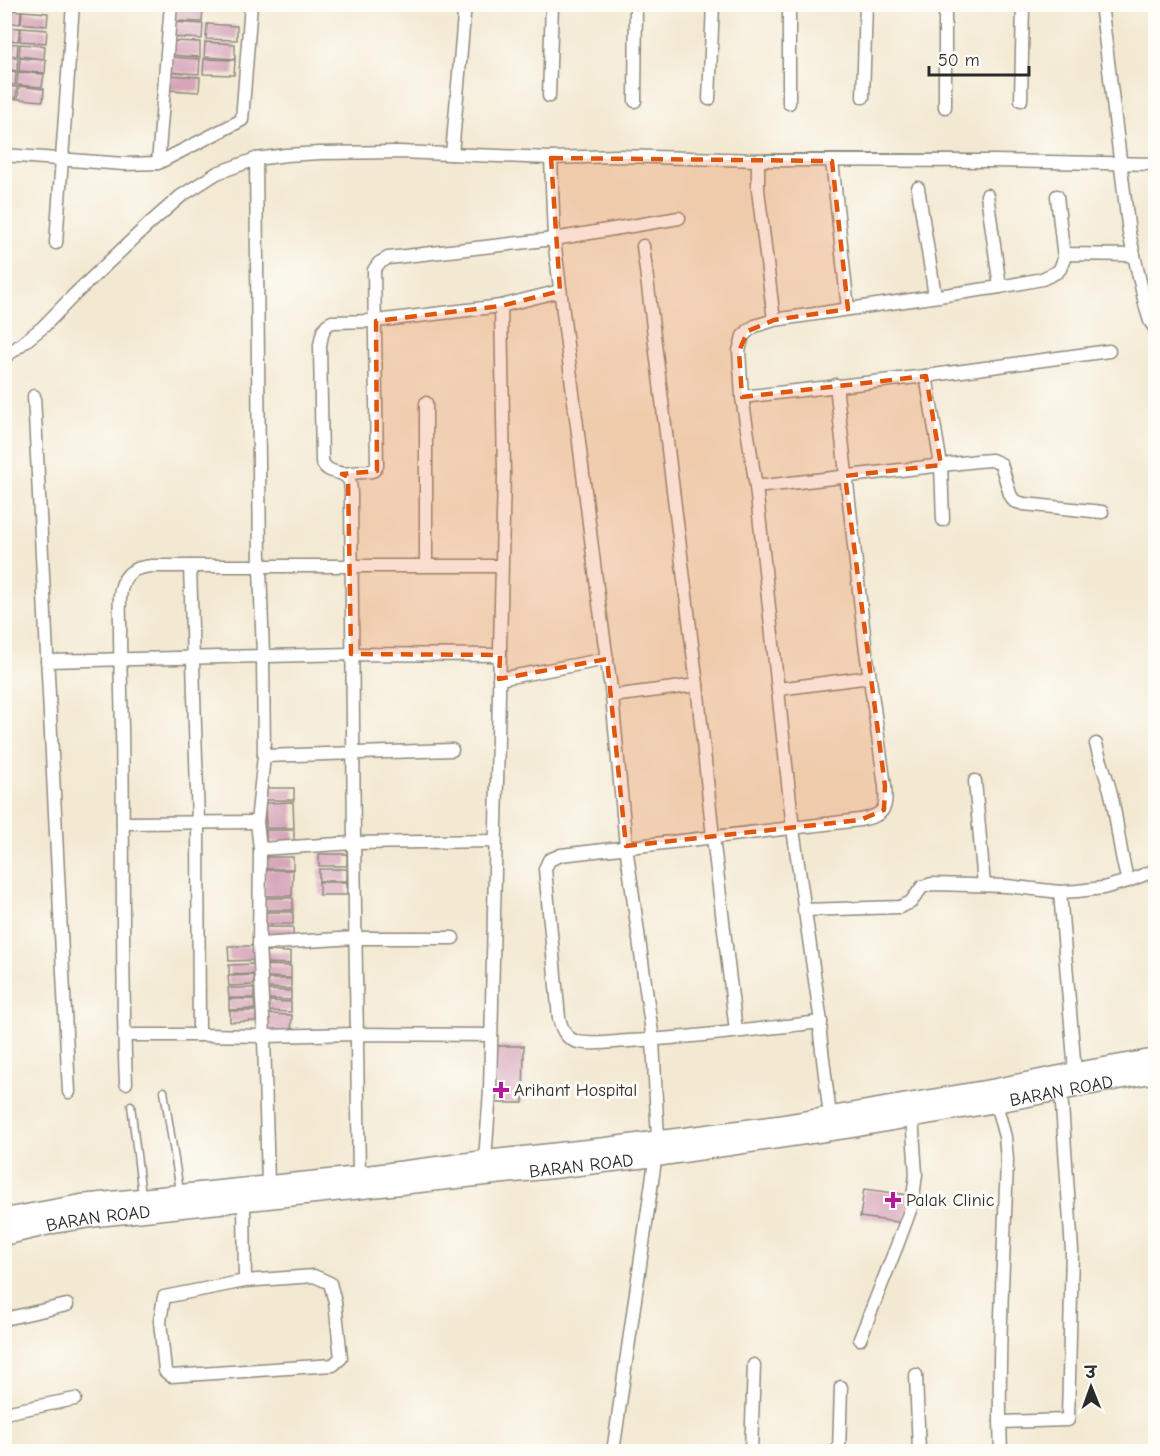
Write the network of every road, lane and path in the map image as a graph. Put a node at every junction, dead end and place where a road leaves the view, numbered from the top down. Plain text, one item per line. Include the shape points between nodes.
1 (73, 4) edge
2 (171, 4) edge
3 (251, 4) edge
4 (465, 4) edge
5 (552, 4) edge
6 (636, 4) edge
7 (713, 4) edge
8 (789, 4) edge
9 (866, 4) edge
10 (945, 4) edge
11 (1023, 4) edge
12 (1101, 4) edge
13 (549, 96) dead end
14 (863, 97) dead end
15 (710, 99) dead end
16 (635, 100) dead end
17 (1021, 100) dead end
18 (789, 103) dead end
19 (945, 107) dead end
20 (4, 154) edge
21 (452, 154) junction
22 (551, 158) junction
23 (256, 159) junction
24 (62, 160) junction
25 (758, 160) junction
26 (832, 161) junction
27 (158, 163) junction
28 (1120, 163) junction
29 (1155, 164) edge
30 (918, 188) dead end
31 (987, 195) dead end
32 (1057, 195) dead end
33 (679, 218) dead end
34 (554, 239) junction
35 (56, 243) dead end
36 (643, 246) dead end
37 (1064, 254) junction
38 (1134, 255) junction
39 (1000, 287) junction
40 (560, 291) junction
41 (935, 296) junction
42 (501, 306) junction
43 (848, 309) junction
44 (774, 320) junction
45 (376, 321) junction
46 (1155, 330) edge
47 (1109, 351) dead end
48 (4, 358) edge
49 (926, 376) junction
50 (836, 385) junction
51 (34, 396) dead end
52 (742, 397) junction
53 (426, 403) dead end
54 (941, 465) junction
55 (342, 474) junction
56 (845, 476) junction
57 (756, 487) junction
58 (1102, 512) dead end
59 (943, 520) dead end
60 (189, 566) junction
61 (260, 566) junction
62 (351, 566) junction
63 (426, 566) junction
64 (501, 566) junction
65 (351, 654) junction
66 (500, 655) junction
67 (263, 656) junction
68 (193, 657) junction
69 (607, 659) junction
70 (120, 660) junction
71 (47, 661) junction
72 (870, 676) junction
73 (499, 679) junction
74 (697, 685) junction
75 (778, 689) junction
76 (612, 696) junction
77 (1096, 744) dead end
78 (452, 750) dead end
79 (353, 754) junction
80 (264, 756) junction
81 (975, 781) dead end
82 (256, 822) junction
83 (123, 823) junction
84 (198, 823) junction
85 (793, 829) junction
86 (713, 837) junction
87 (495, 841) junction
88 (354, 843) junction
89 (626, 846) junction
90 (260, 849) junction
91 (1155, 870) edge
92 (1128, 881) junction
93 (984, 885) junction
94 (1060, 892) junction
95 (804, 910) junction
96 (355, 938) junction
97 (453, 938) dead end
98 (259, 944) junction
99 (820, 1022) junction
100 (736, 1031) junction
101 (356, 1034) junction
102 (124, 1035) junction
103 (199, 1035) junction
104 (491, 1035) junction
105 (264, 1036) junction
106 (653, 1040) junction
107 (1155, 1058) edge
108 (1074, 1072) junction
109 (1155, 1073) edge
110 (126, 1083) dead end
111 (164, 1091) dead end
112 (1061, 1091) junction
113 (69, 1092) dead end
114 (996, 1103) junction
115 (131, 1105) dead end
116 (830, 1116) junction
117 (912, 1117) junction
118 (657, 1148) junction
119 (485, 1160) junction
120 (359, 1176) junction
121 (268, 1184) junction
122 (180, 1194) junction
123 (142, 1197) junction
124 (244, 1201) junction
125 (4, 1218) edge
126 (4, 1236) edge
127 (245, 1281) junction
128 (67, 1305) dead end
129 (4, 1319) edge
130 (860, 1339) dead end
131 (754, 1365) dead end
132 (916, 1375) dead end
133 (841, 1387) dead end
134 (75, 1399) dead end
135 (4, 1413) edge
136 (1000, 1422) junction
137 (613, 1452) edge
138 (751, 1452) edge
139 (839, 1452) edge
140 (919, 1452) edge
141 (1001, 1452) edge

1 - 24 street
2 - 27 street
3 - 27 street via 242,120
4 - 21 street
5 - 13 street
6 - 16 street
7 - 15 street
8 - 18 street
9 - 14 street
10 - 19 street
11 - 17 street
12 - 28 street
20 - 24 street
21 - 22 street
21 - 23 street via 320,153
22 - 25 street
22 - 34 street
23 - 48 street via 217,173 182,196 43,327
23 - 61 street
24 - 27 street
24 - 35 street
25 - 26 street
25 - 44 street
26 - 28 street
26 - 43 street
28 - 29 street
28 - 38 street
30 - 41 street
31 - 39 street
32 - 37 street
33 - 34 street
34 - 40 street
34 - 45 street via 379,262 374,270
36 - 74 street
37 - 38 street
37 - 39 street via 1060,269 1051,276
38 - 46 street
39 - 41 street
40 - 42 street
40 - 69 street
41 - 43 street
42 - 45 street
42 - 64 street
43 - 44 street
44 - 52 street via 754,326 743,336 739,351
45 - 55 street via 377,466 372,471
45 - 55 street via 332,322 322,335 322,461 328,470
47 - 49 street
49 - 50 street
49 - 54 street
50 - 52 street
50 - 56 street
51 - 71 street
52 - 57 street
53 - 63 street
54 - 56 street
54 - 58 street via 998,461 1014,501
54 - 59 street
55 - 62 street via 350,485
56 - 57 street
56 - 72 street
57 - 75 street
60 - 61 street
60 - 68 street
60 - 70 street via 137,568 128,575 122,585
61 - 62 street
61 - 67 street
62 - 63 street
62 - 65 street
63 - 64 street
64 - 66 street
65 - 66 street
65 - 67 street
65 - 79 street
66 - 73 street
67 - 68 street
67 - 80 street
68 - 70 street
68 - 84 street
69 - 73 street
69 - 76 street
70 - 71 street
70 - 83 street
71 - 113 street
72 - 75 street
72 - 85 street via 885,786 884,810 871,818
73 - 87 street
74 - 76 street
74 - 86 street
75 - 85 street
76 - 89 street
77 - 92 street via 1111,794
78 - 79 street
79 - 80 street
79 - 88 street
80 - 82 street
81 - 93 street
82 - 84 street
82 - 90 street
83 - 84 street
83 - 102 street
84 - 103 street
85 - 86 street
85 - 95 street
86 - 89 street
86 - 100 street
87 - 88 street
87 - 104 street
88 - 90 street
88 - 96 street
89 - 106 street
89 - 106 street via 561,855 545,865 559,1018 563,1032 577,1042
90 - 98 street
91 - 92 street
92 - 94 street via 1104,888
93 - 94 street
93 - 95 street via 927,885 900,908
94 - 108 street
95 - 99 street
96 - 97 street
96 - 98 street
96 - 101 street
98 - 105 street
99 - 100 street
99 - 116 street
100 - 106 street
101 - 104 street
101 - 105 street
101 - 120 street
102 - 103 street
102 - 110 street
103 - 105 street
104 - 119 street
105 - 121 street
106 - 118 street
107 - 108 main road, BARAN ROAD
108 - 116 main road, BARAN ROAD
109 - 112 main road, BARAN ROAD
111 - 122 lane
112 - 114 main road, BARAN ROAD
112 - 136 street via 1072,1251 1068,1420
114 - 117 main road, BARAN ROAD
114 - 136 street via 1007,1160
115 - 123 lane
116 - 118 main road, BARAN ROAD
117 - 118 main road, BARAN ROAD
117 - 130 street via 916,1174 911,1210
118 - 119 main road, BARAN ROAD via 606,1147
118 - 124 main road, BARAN ROAD via 553,1169
118 - 137 street
119 - 120 main road, BARAN ROAD
120 - 121 main road, BARAN ROAD
121 - 122 main road, BARAN ROAD
122 - 123 main road, BARAN ROAD
123 - 125 main road, BARAN ROAD
124 - 126 main road, BARAN ROAD via 97,1216
124 - 127 street
127 - 127 street via 314,1276 330,1283 341,1358 333,1365 171,1376 165,1371 160,1321 164,1297
128 - 129 street
131 - 138 street
132 - 140 street
133 - 139 street
134 - 135 street
136 - 141 street

